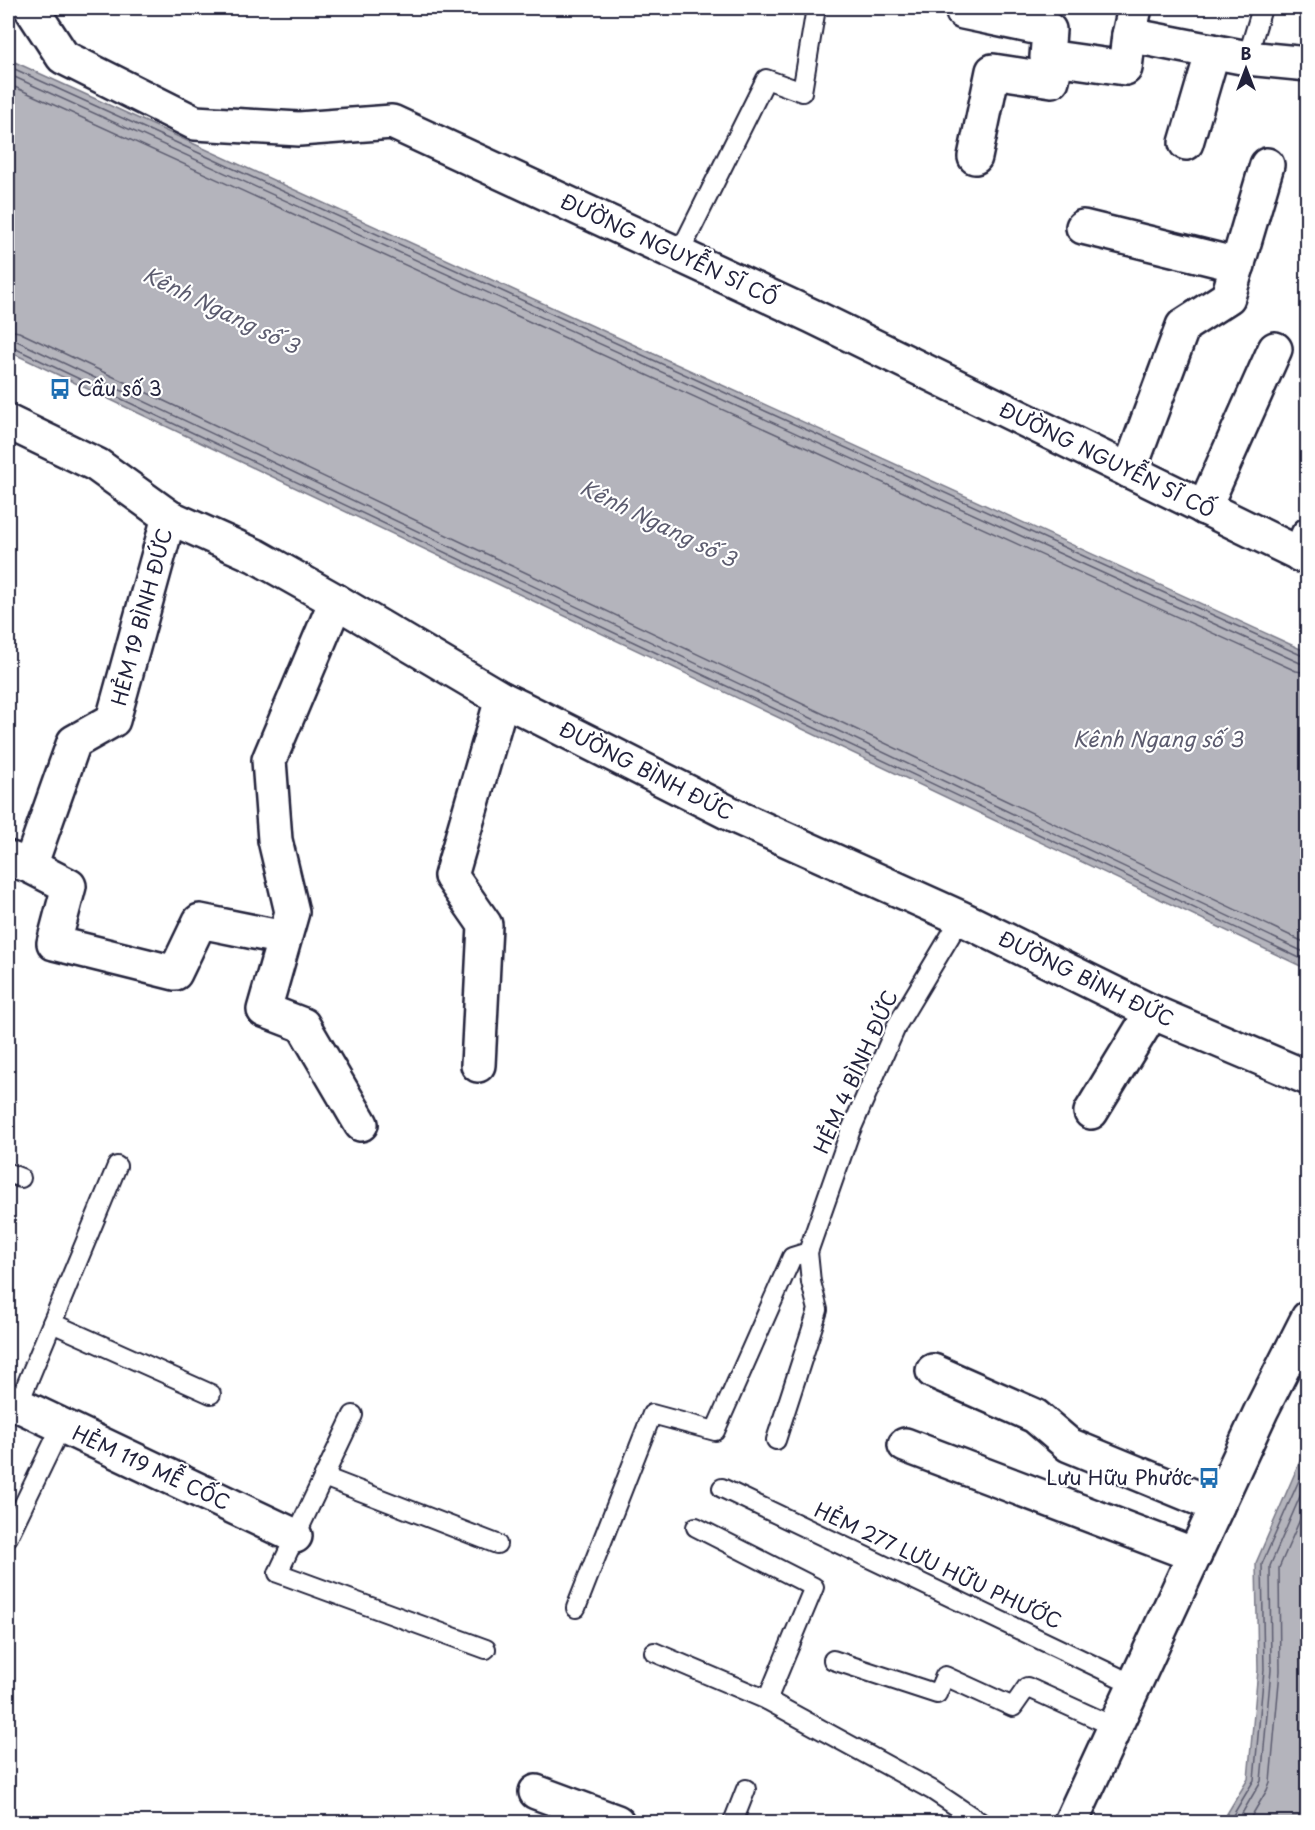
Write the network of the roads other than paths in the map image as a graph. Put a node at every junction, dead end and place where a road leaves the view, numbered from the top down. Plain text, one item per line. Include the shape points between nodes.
1 (31, 8) edge
2 (816, 8) edge
3 (1262, 8) edge
4 (964, 10) edge
5 (1132, 21) edge
6 (1213, 51) junction
7 (1057, 58) junction
8 (1247, 58) junction
9 (1308, 64) edge
10 (1185, 142) dead end
11 (975, 157) dead end
12 (1267, 165) dead end
13 (1083, 227) dead end
14 (679, 254) junction
15 (1238, 265) junction
16 (1275, 350) dead end
17 (8, 422) edge
18 (1129, 471) junction
19 (1204, 508) junction
20 (169, 517) junction
21 (1305, 549) edge
22 (336, 601) junction
23 (502, 699) junction
24 (19, 862) edge
25 (961, 918) junction
26 (284, 938) junction
27 (1152, 1012) junction
28 (478, 1065) dead end
29 (1308, 1078) edge
30 (1091, 1112) dead end
31 (361, 1124) dead end
32 (117, 1166) dead end
33 (808, 1252) junction
34 (1308, 1318) edge
35 (52, 1323) junction
36 (933, 1371) dead end
37 (211, 1394) dead end
38 (13, 1402) edge
39 (353, 1415) dead end
40 (62, 1425) junction
41 (776, 1440) dead end
42 (905, 1445) dead end
43 (324, 1477) junction
44 (722, 1488) dead end
45 (1217, 1506) junction
46 (696, 1527) dead end
47 (295, 1536) junction
48 (8, 1537) edge
49 (497, 1544) dead end
50 (1195, 1555) junction
51 (576, 1608) dead end
52 (486, 1649) dead end
53 (654, 1652) dead end
54 (833, 1660) dead end
55 (1135, 1685) junction
56 (767, 1700) junction
57 (1115, 1727) junction
58 (746, 1789) dead end
59 (536, 1792) dead end
60 (617, 1822) edge
61 (733, 1822) edge
62 (980, 1822) edge
63 (1071, 1822) edge

1 - 14 street, ĐƯỜNG NGUYỄN SĨ CỐ via 63,57 195,123 299,129 392,122
2 - 14 lane via 802,92 766,79
3 - 8 lane
4 - 7 street via 1049,30 1047,57
5 - 6 street
5 - 7 street via 1125,68
6 - 8 street
6 - 10 street
7 - 11 street via 1052,80 993,71
8 - 9 street
12 - 15 street
13 - 15 street
14 - 18 street, ĐƯỜNG NGUYỄN SĨ CỐ
15 - 18 street via 1228,297 1183,326
16 - 19 street
17 - 20 street, ĐƯỜNG BÌNH ĐỨC via 97,465
18 - 19 street, ĐƯỜNG NGUYỄN SĨ CỐ
19 - 21 street, ĐƯỜNG NGUYỄN SĨ CỐ
20 - 22 street, ĐƯỜNG BÌNH ĐỨC via 256,556
20 - 24 street, HẺM 19 BÌNH ĐỨC via 113,720 74,742
22 - 23 street, ĐƯỜNG BÌNH ĐỨC
22 - 26 street via 269,760 275,840 292,912
23 - 25 street, ĐƯỜNG BÌNH ĐỨC via 741,819
23 - 28 street via 451,876 485,925
24 - 26 street via 69,885 54,943 175,973 200,921
25 - 27 street, ĐƯỜNG BÌNH ĐỨC
25 - 33 lane, HẺM 4 BÌNH ĐỨC via 897,1025 850,1132
26 - 31 street via 264,1010 303,1025
27 - 29 street, ĐƯỜNG BÌNH ĐỨC
27 - 30 street
32 - 35 lane
33 - 41 lane, HẺM 4 BÌNH ĐỨC via 818,1310
33 - 51 lane via 792,1257 715,1431 652,1414
34 - 45 street
35 - 37 lane
35 - 38 lane
36 - 45 street via 1035,1416 1069,1445
38 - 40 street, HẺM 119 MỄ CỐC
39 - 43 lane
40 - 47 street, HẺM 119 MỄ CỐC
40 - 48 lane
42 - 50 street
43 - 47 lane
43 - 49 lane
44 - 55 lane, HẺM 277 LƯU HỮU PHƯỚC
45 - 50 street
46 - 56 lane via 814,1587
47 - 52 lane via 278,1573
50 - 55 street
53 - 56 lane
54 - 57 lane via 937,1694 945,1676 1013,1707 1027,1687
55 - 57 street
56 - 62 lane via 932,1790
57 - 63 street
58 - 61 lane
59 - 60 street

